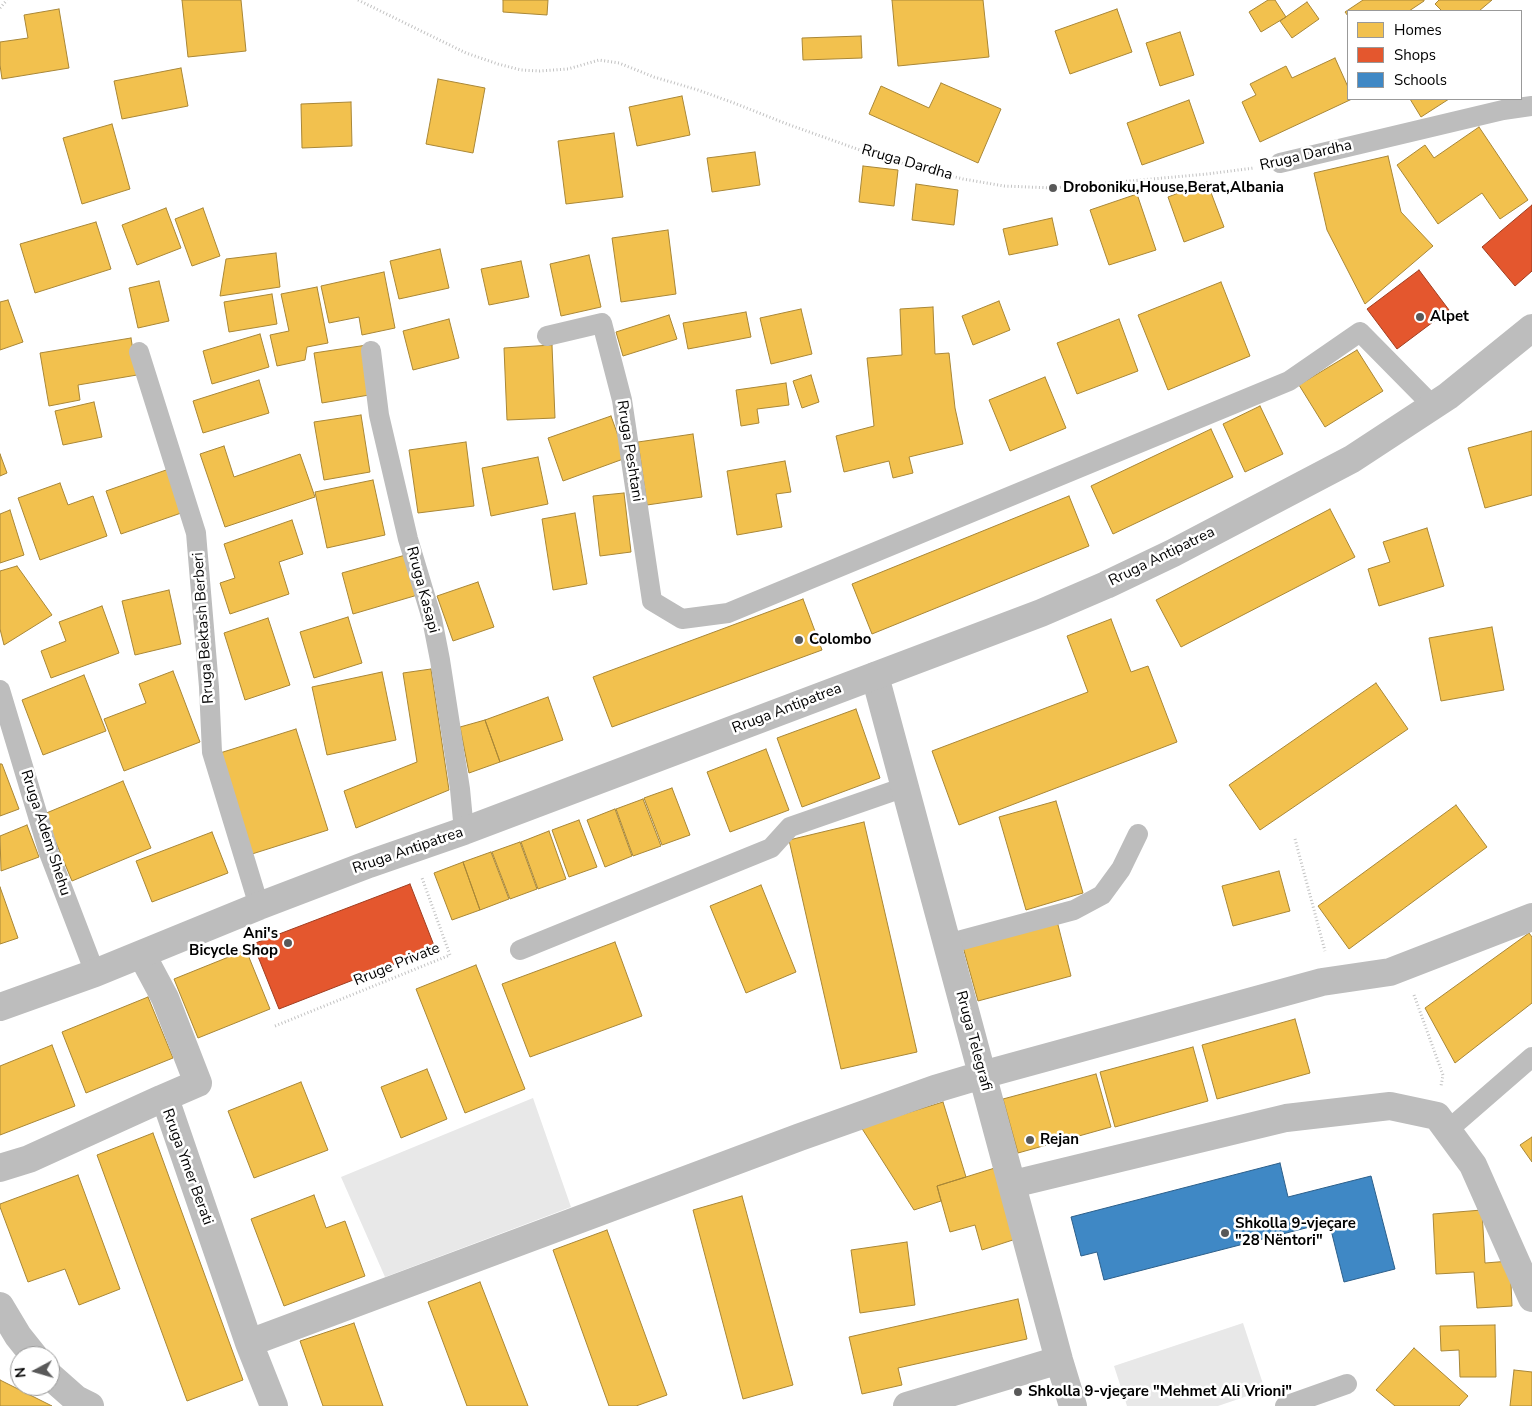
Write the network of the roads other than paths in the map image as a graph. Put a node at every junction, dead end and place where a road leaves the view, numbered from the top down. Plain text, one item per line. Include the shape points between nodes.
1 (1532, 106) edge
2 (1280, 163) road end
3 (1532, 328) edge
4 (547, 336) dead end
5 (371, 351) dead end
6 (139, 352) dead end
7 (1433, 406) junction
8 (875, 676) junction
9 (0, 690) edge
10 (905, 787) junction
11 (464, 831) junction
12 (1138, 834) dead end
13 (259, 906) junction
14 (1532, 917) edge
15 (947, 944) junction
16 (520, 950) dead end
17 (142, 955) junction
18 (95, 974) junction
19 (0, 1007) edge
20 (1532, 1057) edge
21 (982, 1075) junction
22 (161, 1099) junction
23 (1442, 1123) junction
24 (0, 1168) edge
25 (1013, 1184) junction
26 (1532, 1298) edge
27 (0, 1306) edge
28 (249, 1342) junction
29 (26, 1346) edge
30 (1059, 1360) junction
31 (1346, 1384) dead end
32 (60, 1385) edge
33 (90, 1406) edge
34 (274, 1406) edge
35 (907, 1406) edge
36 (1072, 1406) edge
37 (1285, 1406) edge

1 - 2 lane, Rruga Dardha
3 - 7 street, Rruga Antipatrea
4 - 7 lane, Rruga Peshtani via 602,323 622,400 652,601 682,619 728,612 1289,381 1360,332
5 - 11 lane, Rruga Kasapi via 379,414 440,660
6 - 13 lane, Rruga Bektash Berberi via 196,533 212,752
7 - 8 street, Rruga Antipatrea via 1352,459 1165,557 1041,613
8 - 10 street, Rruga Telegrafi
8 - 11 street, Rruga Antipatrea
9 - 18 lane, Rruga Adem Shehu via 49,853
10 - 15 street, Rruga Telegrafi
10 - 16 lane via 790,827 771,848
11 - 13 street, Rruga Antipatrea
12 - 15 lane via 1121,869 1102,895 1074,910
13 - 17 street, Rruga Antipatrea
14 - 21 street via 1390,972 1322,982
15 - 21 street, Rruga Telegrafi
17 - 18 street, Rruga Antipatrea
17 - 22 street, Rruga Ymer Berati via 165,998 198,1083
18 - 19 street, Rruga Antipatrea
20 - 23 lane
21 - 25 street, Rruga Telegrafi
21 - 28 street via 800,1136
22 - 24 street via 29,1159
22 - 28 street, Rruga Ymer Berati via 169,1110
23 - 25 street via 1390,1106 1286,1118
23 - 26 street via 1473,1165
25 - 30 street, Rruga Telegrafi
27 - 29 street
28 - 34 street, Rruga Ymer Berati
30 - 35 street
30 - 36 street, Rruga Telegrafi
31 - 37 lane
32 - 33 street

